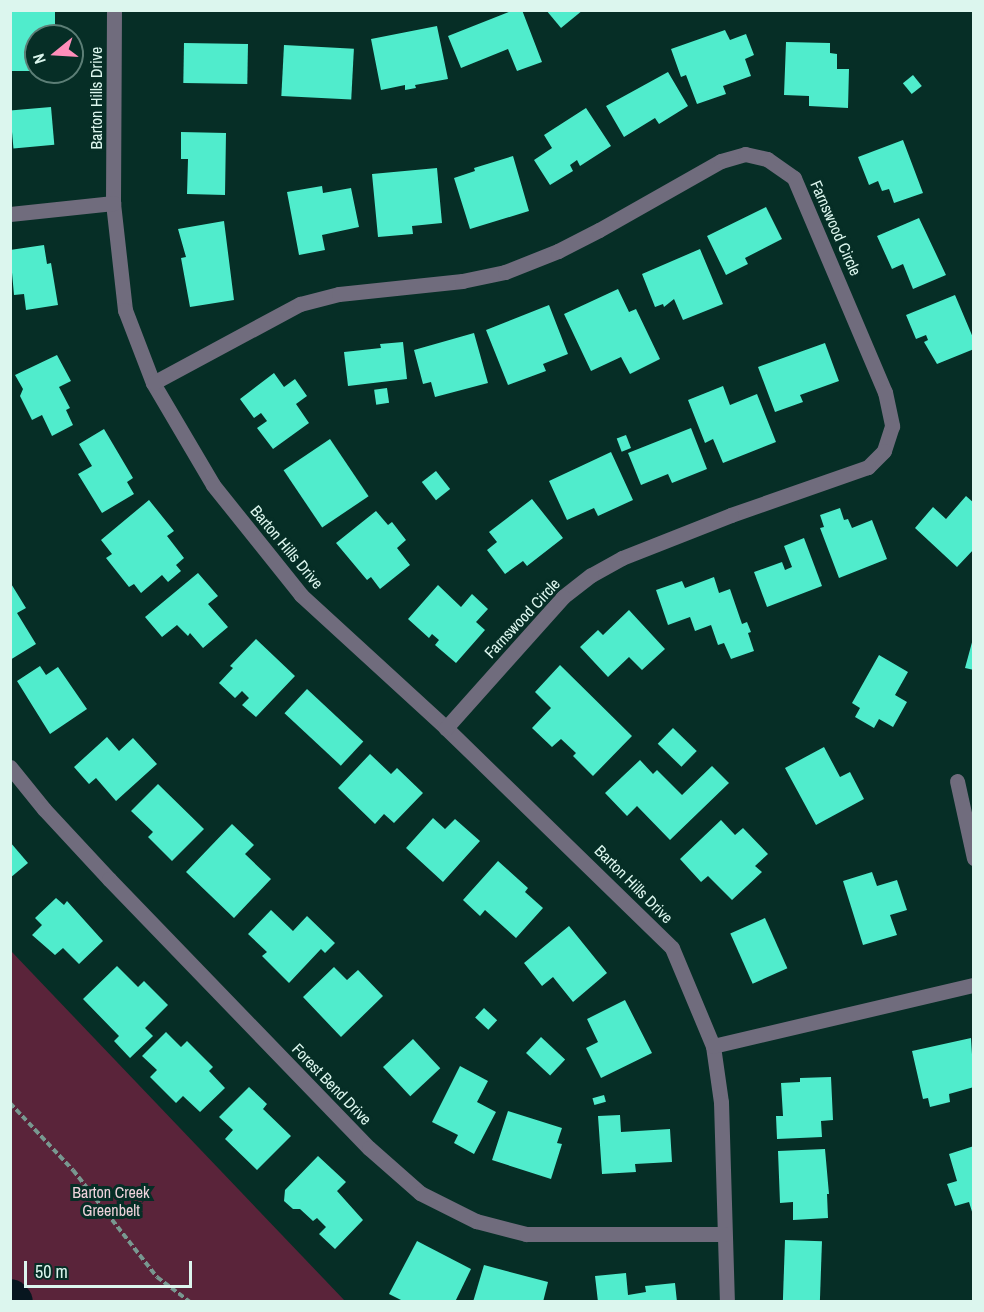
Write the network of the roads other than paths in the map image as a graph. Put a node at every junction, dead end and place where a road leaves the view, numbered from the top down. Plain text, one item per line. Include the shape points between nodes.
1 (114, 10) edge
2 (113, 203) junction
3 (10, 214) edge
4 (153, 383) junction
5 (446, 728) junction
6 (10, 767) edge
7 (957, 781) dead end
8 (974, 858) edge
9 (974, 985) edge
10 (712, 1046) junction
11 (724, 1234) junction
12 (727, 1302) edge

1 - 2 street, Barton Hills Drive
2 - 3 street
2 - 4 street, Barton Hills Drive via 125,310
4 - 5 street, Barton Hills Drive via 213,485 301,595
4 - 5 street, Farnswood Circle via 300,304 339,294 462,281 505,272 558,251 721,161 745,154 767,159 794,178 885,392 892,426 884,451 868,467 731,515 622,558 591,575 563,597
5 - 10 street, Barton Hills Drive via 672,948
6 - 11 street, Forest Bend Drive via 110,879 369,1148 420,1193 476,1221 526,1234
7 - 8 street
9 - 10 street
10 - 11 street, Barton Hills Drive via 721,1102
11 - 12 street, Barton Hills Drive

